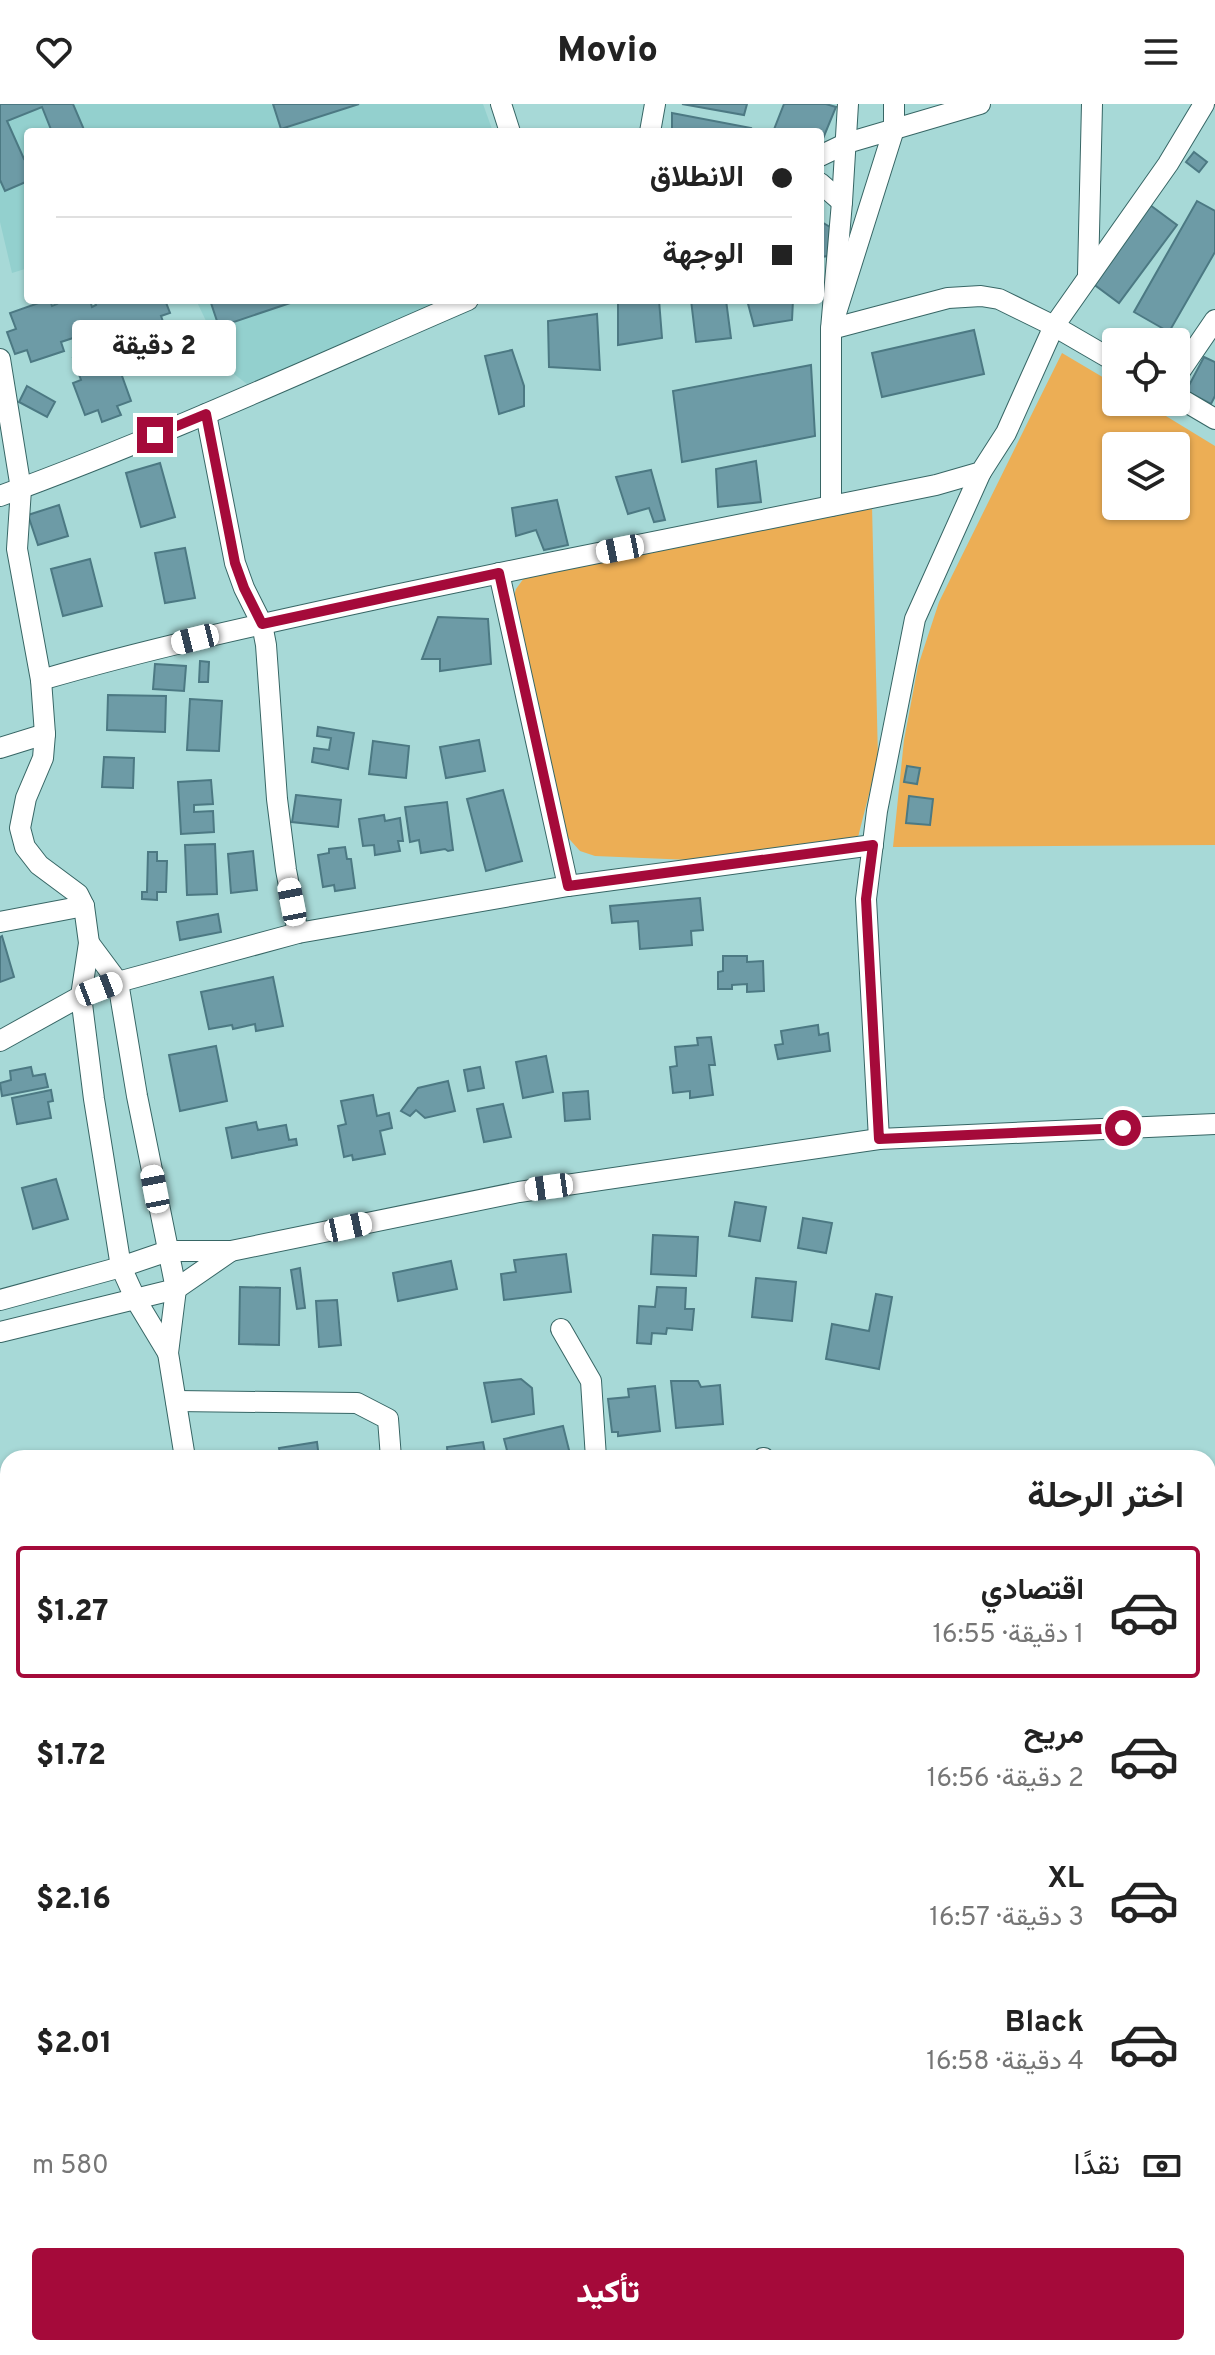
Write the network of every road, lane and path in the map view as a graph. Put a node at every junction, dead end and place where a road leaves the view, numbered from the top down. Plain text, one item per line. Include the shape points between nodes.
1 (501, 104) edge
2 (655, 104) edge
3 (848, 104) edge
4 (894, 104) edge
5 (980, 104) edge
6 (1092, 104) edge
7 (1204, 104) edge
8 (509, 128) edge
9 (651, 128) edge
10 (894, 129) junction
11 (847, 143) junction
12 (824, 154) edge
13 (824, 186) edge
14 (842, 202) junction
15 (1088, 275) junction
16 (459, 304) edge
17 (1215, 320) edge
18 (1054, 326) junction
19 (831, 329) junction
20 (1102, 354) edge
21 (1190, 357) edge
22 (0, 359) edge
23 (1190, 404) edge
24 (206, 414) junction
25 (1215, 419) edge
26 (981, 472) junction
27 (21, 489) junction
28 (0, 496) edge
29 (831, 506) junction
30 (0, 523) edge
31 (17, 549) junction
32 (499, 573) junction
33 (262, 624) junction
34 (41, 680) junction
35 (45, 734) junction
36 (0, 748) edge
37 (873, 845) junction
38 (568, 886) junction
39 (84, 906) junction
40 (0, 922) edge
41 (298, 933) junction
42 (89, 943) junction
43 (118, 982) junction
44 (81, 996) junction
45 (0, 1041) edge
46 (1215, 1124) edge
47 (879, 1139) junction
48 (168, 1251) junction
49 (231, 1251) junction
50 (121, 1267) junction
51 (176, 1289) junction
52 (0, 1300) edge
53 (136, 1300) junction
54 (561, 1329) dead end
55 (0, 1332) edge
56 (168, 1353) junction
57 (176, 1401) junction
58 (184, 1450) edge
59 (390, 1450) edge
60 (595, 1450) edge

1 - 8 street
2 - 9 street
3 - 11 street
4 - 10 street
5 - 10 street
6 - 15 street
7 - 15 street
10 - 11 street
10 - 19 street
11 - 12 street
11 - 14 street
13 - 14 street
14 - 19 street
15 - 18 street
16 - 24 street
17 - 21 street
18 - 19 street via 999,299 964,296
18 - 20 street
18 - 26 street via 1006,433
19 - 29 street
22 - 27 street
23 - 25 street
24 - 27 street
24 - 33 street via 235,563
26 - 29 street
26 - 37 street via 915,619
27 - 28 street
27 - 31 street
29 - 32 street
30 - 31 street
31 - 34 street
32 - 33 street
32 - 38 street
33 - 34 street
33 - 41 street via 278,814
34 - 35 street
35 - 36 street
35 - 39 street via 43,758 26,798 22,838 39,865 78,894
37 - 38 street
37 - 47 street via 866,899
38 - 41 street
39 - 40 street
39 - 42 street
41 - 43 street
42 - 43 street
42 - 44 street
43 - 44 street
43 - 48 street
44 - 45 street
44 - 50 street
46 - 47 street
47 - 49 street via 519,1192
48 - 49 street
48 - 50 street
48 - 51 street
49 - 51 street
50 - 52 street
50 - 53 street
51 - 53 street
51 - 56 street
53 - 55 street
53 - 56 street
54 - 60 street via 591,1381
56 - 57 street
57 - 58 street
57 - 59 street via 357,1403 388,1419

